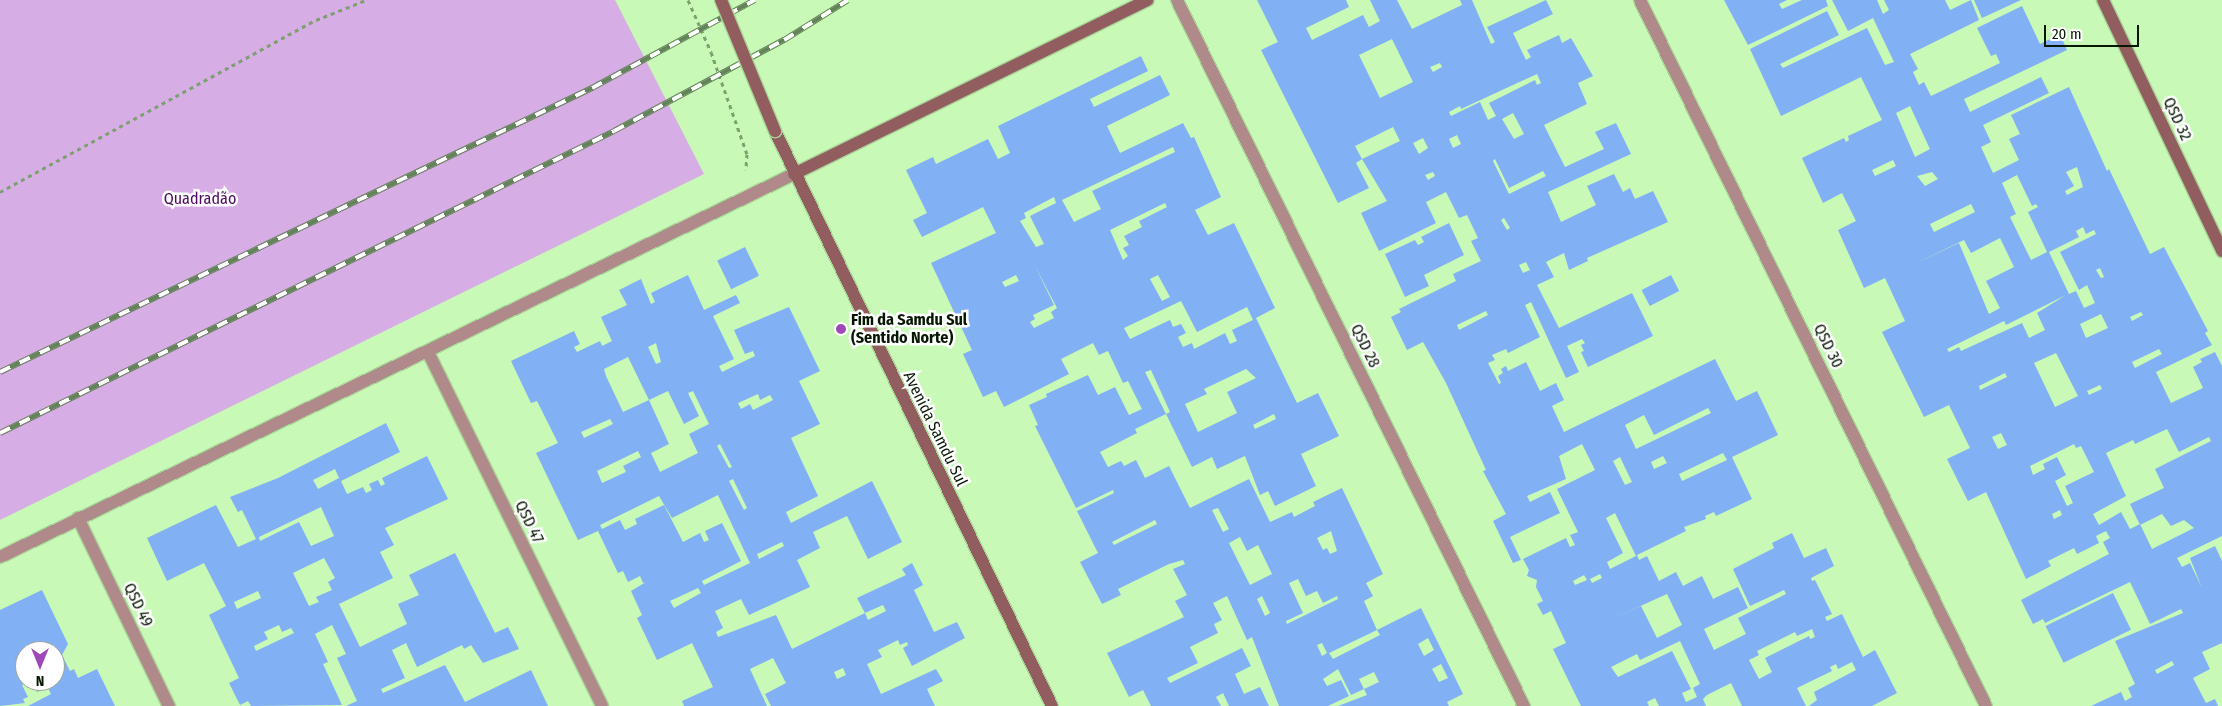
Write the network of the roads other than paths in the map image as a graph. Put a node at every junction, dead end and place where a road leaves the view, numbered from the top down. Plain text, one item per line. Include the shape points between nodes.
1 (721, 0) edge
2 (1147, 0) edge
3 (1177, 0) edge
4 (1640, 0) edge
5 (2103, 0) edge
6 (794, 174) junction
7 (2222, 251) edge
8 (428, 352) junction
9 (78, 518) junction
10 (0, 557) edge
11 (168, 706) edge
12 (602, 706) edge
13 (1052, 706) edge
14 (1524, 706) edge
15 (1986, 706) edge

1 - 6 street, Avenida Samdu Sul, bridge
2 - 6 street
3 - 14 street, QSD 28
4 - 15 street, QSD 30
5 - 7 street, QSD 32
6 - 8 street
6 - 13 street, Avenida Samdu Sul
8 - 9 street
8 - 12 street, QSD 47
9 - 10 street
9 - 11 street, QSD 49

